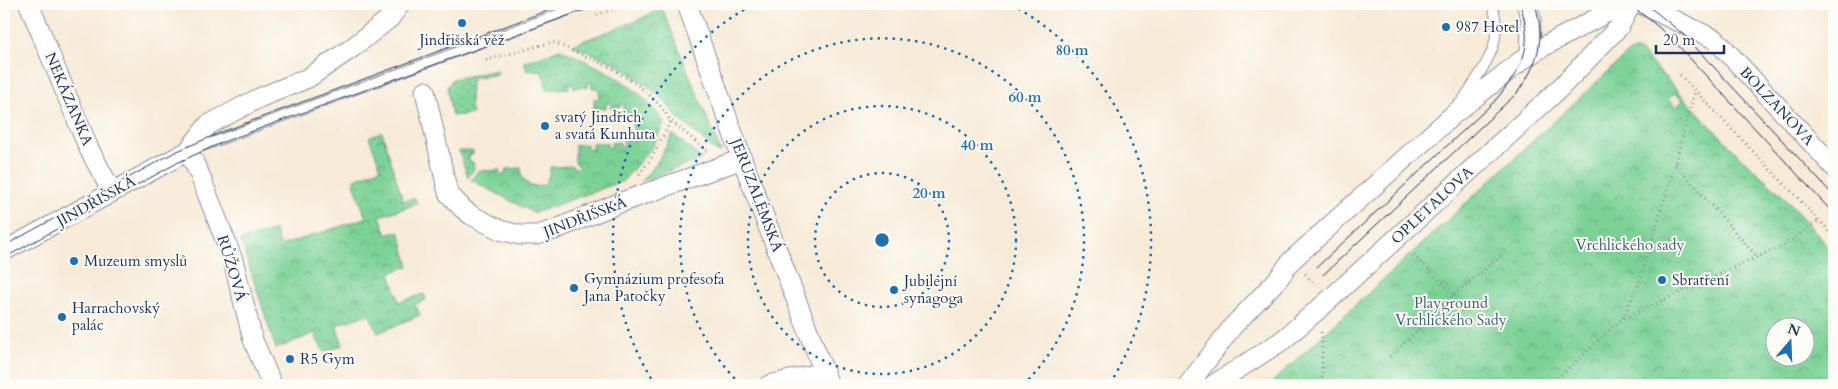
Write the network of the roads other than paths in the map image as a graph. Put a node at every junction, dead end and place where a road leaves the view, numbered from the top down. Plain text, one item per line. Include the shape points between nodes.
1 (29, 4) edge
2 (400, 4) edge
3 (586, 4) edge
4 (687, 4) edge
5 (1492, 4) edge
6 (1526, 4) edge
7 (1623, 4) edge
8 (1631, 4) edge
9 (1641, 4) edge
10 (1530, 55) junction
11 (425, 91) dead end
12 (1454, 114) junction
13 (188, 151) junction
14 (742, 159) junction
15 (1834, 167) edge
16 (112, 192) junction
17 (4, 251) edge
18 (827, 379) edge
19 (272, 385) edge
20 (769, 385) edge
21 (1188, 385) edge
22 (1213, 385) edge

1 - 16 street, NEKÁZANKA via 89,149
2 - 13 street, JINDŘIŠSKÁ via 390,18 308,78 259,98 208,125
3 - 13 lane, JINDŘIŠSKÁ
4 - 14 street, JERUZALÉMSKÁ
5 - 12 lane via 1496,25 1493,50
6 - 10 street via 1531,18
7 - 10 street
8 - 22 street, OPLETALOVA via 1619,27 1559,88 1329,300 1283,340
9 - 15 street, BOLZANOVA via 1716,40
10 - 12 street
11 - 14 street, JINDŘIŠSKÁ via 448,192 471,216 520,236 554,230
12 - 21 street via 1292,260 1232,326
13 - 16 street, JINDŘIŠSKÁ
13 - 19 street, RŮŽOVÁ via 232,260 253,340
14 - 18 street, JERUZALÉMSKÁ
16 - 17 street, JINDŘIŠSKÁ
18 - 20 street

